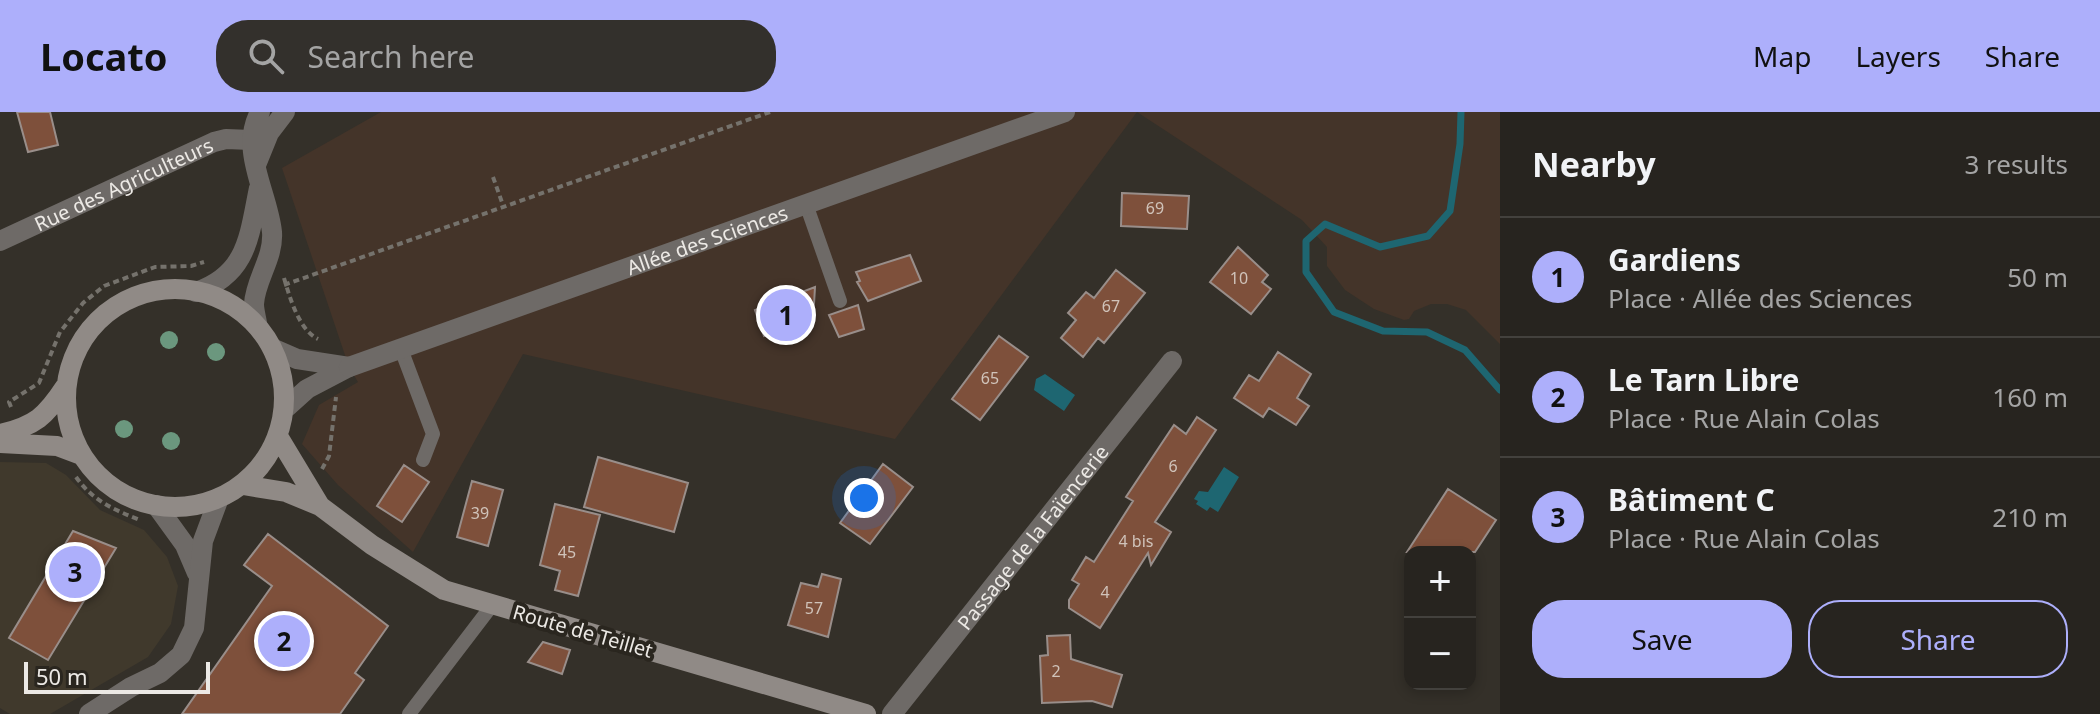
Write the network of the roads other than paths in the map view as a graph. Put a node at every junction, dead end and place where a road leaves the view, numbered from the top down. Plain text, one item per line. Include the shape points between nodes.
1 (260, 112) edge
2 (285, 112) edge
3 (1065, 112) edge
4 (251, 140) junction
5 (256, 165) junction
6 (259, 188) junction
7 (806, 204) junction
8 (0, 241) edge
9 (196, 292) junction
10 (840, 301) dead end
11 (257, 323) junction
12 (274, 349) junction
13 (401, 349) junction
14 (1172, 361) dead end
15 (338, 369) junction
16 (65, 387) junction
17 (287, 407) junction
18 (9, 432) edge
19 (279, 438) junction
20 (0, 443) edge
21 (75, 460) junction
22 (423, 460) dead end
23 (243, 485) junction
24 (314, 497) junction
25 (219, 498) junction
26 (152, 514) junction
27 (198, 575) junction
28 (493, 604) junction
29 (89, 714) edge
30 (409, 714) edge
31 (866, 714) edge
32 (892, 714) edge

1 - 4 street
2 - 5 street
3 - 7 street, Allée des Sciences
4 - 5 street
4 - 8 street, Rue des Agriculteurs via 214,142
5 - 6 street
6 - 9 street via 248,242 232,271 218,285
6 - 11 street via 272,237 254,302
7 - 10 lane
7 - 13 street, Allée des Sciences
9 - 11 main road via 235,306
9 - 16 main road via 149,292 90,325 73,354
11 - 12 main road
12 - 15 street
12 - 17 main road
13 - 15 street, Allée des Sciences
13 - 22 lane via 433,434
14 - 32 street, Passage de la Faïencerie
15 - 17 street, Allée des Sciences
16 - 18 main road via 49,412
16 - 21 main road
17 - 19 main road
19 - 23 main road
19 - 24 main road, Route de Teillet
20 - 21 main road via 57,446
21 - 26 main road
23 - 24 main road, Route de Teillet
23 - 25 main road
24 - 28 main road, Route de Teillet via 372,545 444,590
25 - 26 main road
25 - 27 street via 203,541
26 - 27 street via 185,545
27 - 29 street via 194,628 181,655
28 - 30 lane
28 - 31 main road, Route de Teillet

